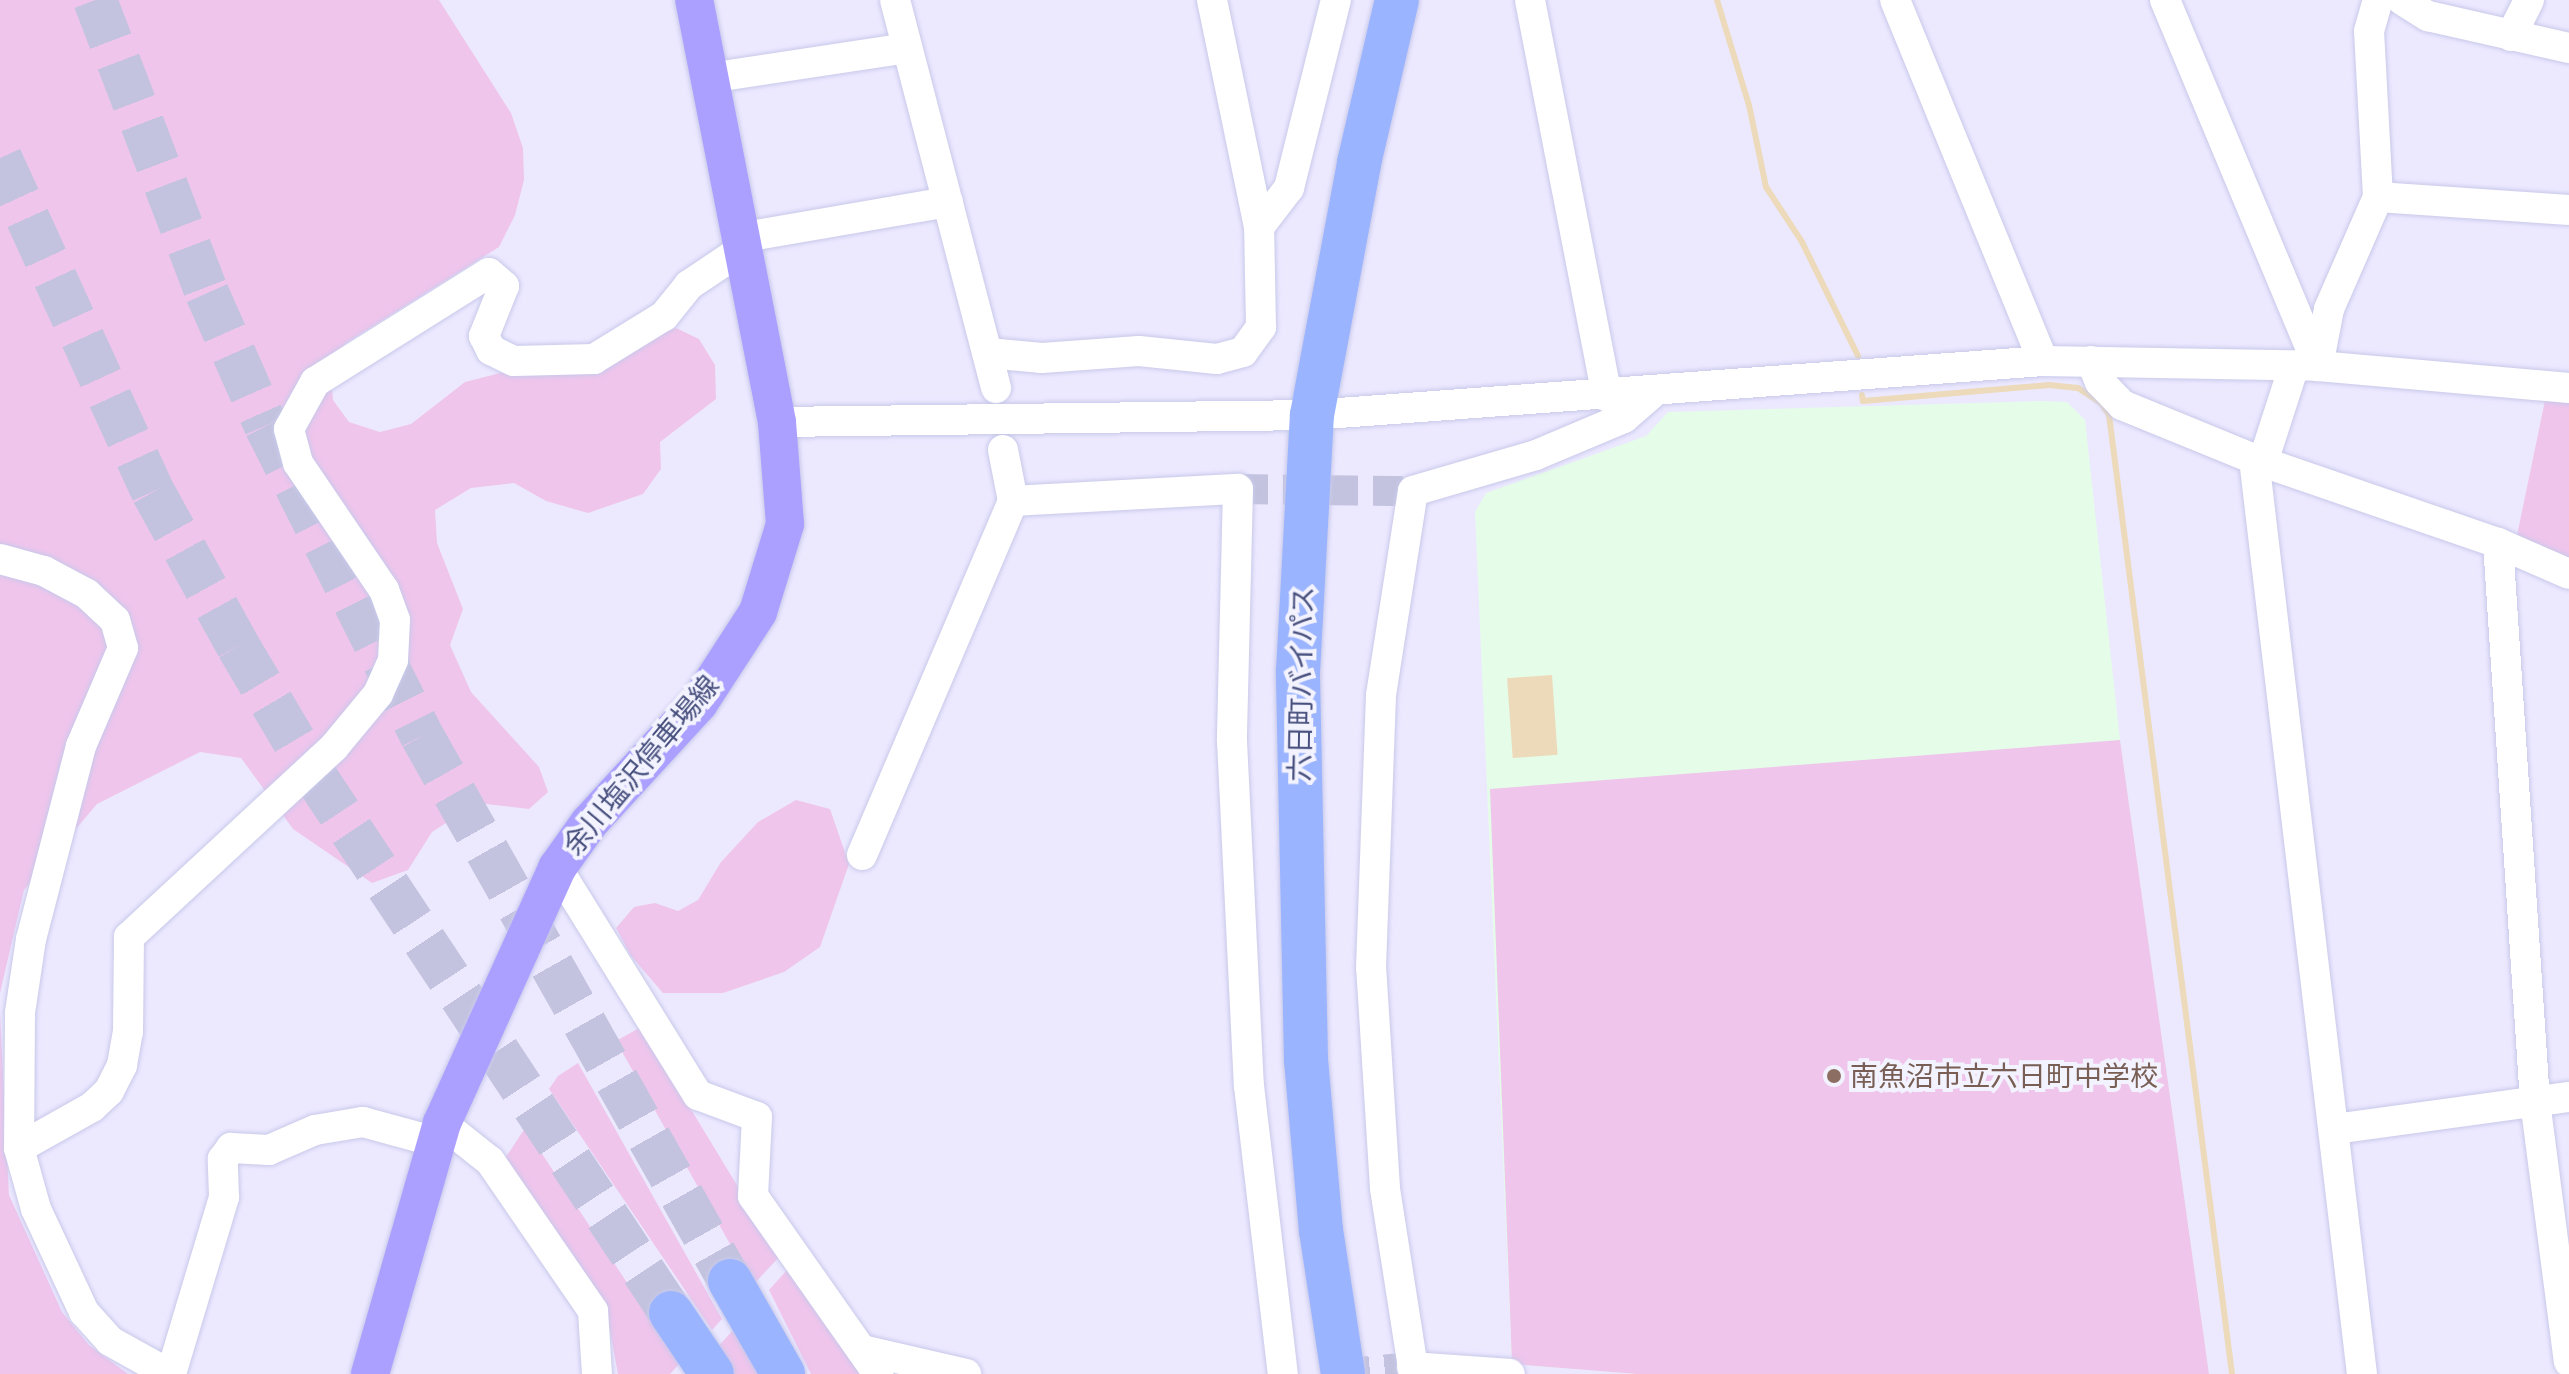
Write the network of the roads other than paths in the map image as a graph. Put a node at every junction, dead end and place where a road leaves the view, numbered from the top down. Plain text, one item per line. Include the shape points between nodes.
1 (694, 0) edge
2 (895, 0) edge
3 (1212, 0) edge
4 (1336, 0) edge
5 (1397, 0) edge
6 (1530, 0) edge
7 (1895, 0) edge
8 (2165, 0) edge
9 (2378, 0) edge
10 (2402, 0) edge
11 (2529, 0) edge
12 (2511, 36) junction
13 (907, 48) junction
14 (2569, 48) edge
15 (709, 78) junction
16 (2378, 197) junction
17 (948, 202) junction
18 (2569, 210) edge
19 (1259, 227) junction
20 (740, 244) junction
21 (988, 353) junction
22 (2043, 361) junction
23 (2091, 361) junction
24 (2306, 366) junction
25 (996, 388) dead end
26 (2569, 388) edge
27 (1652, 394) junction
28 (1607, 397) junction
29 (1312, 415) junction
30 (777, 422) junction
31 (1003, 450) dead end
32 (2259, 461) junction
33 (1013, 501) junction
34 (2498, 543) junction
35 (0, 559) edge
36 (2569, 574) edge
37 (862, 855) dead end
38 (557, 868) junction
39 (2569, 1097) edge
40 (2535, 1101) junction
41 (2334, 1129) junction
42 (439, 1133) junction
43 (19, 1148) junction
44 (730, 1281) tunnel mouth
45 (671, 1313) tunnel mouth
46 (870, 1362) edge
47 (2569, 1362) edge
48 (1413, 1370) edge
49 (170, 1374) edge
50 (370, 1374) edge
51 (597, 1374) edge
52 (712, 1374) edge
53 (783, 1374) edge
54 (966, 1374) edge
55 (1283, 1374) edge
56 (1343, 1374) edge
57 (1510, 1374) edge
58 (2362, 1374) edge

1 - 15 main road, 余川塩沢停車場線
2 - 13 street
3 - 19 street
4 - 19 street via 1289,188
5 - 29 highway, 六日町バイパス via 1359,163
6 - 28 street
7 - 22 street
8 - 24 street
9 - 16 street via 2369,31
10 - 12 street via 2428,16
11 - 12 street
12 - 14 street
13 - 15 street
13 - 17 street
15 - 20 main road, 余川塩沢停車場線
16 - 18 street
16 - 24 street
17 - 20 street
17 - 21 street
19 - 21 street via 1261,327 1243,352 1217,359 1139,351 1042,358
20 - 30 main road, 余川塩沢停車場線
20 - 43 street via 689,285 664,316 594,359 514,361 491,350 484,336 504,286 489,273 315,382 289,429 298,463 384,590 395,620 393,660 378,694 334,747 129,937 128,1032 122,1065 109,1091 92,1107
21 - 25 street
22 - 23 street
22 - 27 street
23 - 24 street
23 - 32 street via 2100,382 2122,405
24 - 26 street
24 - 32 street
27 - 28 street
27 - 48 street via 1624,418 1536,455 1463,481 1413,491 1381,695 1371,968 1385,1188
28 - 29 street
29 - 30 street
29 - 56 highway, 六日町バイパス via 1298,672 1299,879 1306,1060 1321,1231
30 - 38 main road, 余川塩沢停車場線 via 785,524 758,612 699,703 589,823
31 - 33 street
32 - 34 street
32 - 41 street
33 - 37 street
33 - 55 street via 1238,489 1232,741 1249,1086
34 - 36 street
34 - 40 street
35 - 43 street via 44,571 87,594 115,620 123,648 81,746 31,939 20,1013
38 - 42 main road, 余川塩沢停車場線
38 - 46 street via 698,1095 757,1117 753,1196
39 - 40 street
40 - 41 street
40 - 47 street
41 - 58 street
42 - 49 street via 363,1122 315,1130 269,1150 231,1148 223,1159 224,1197
42 - 50 main road, 余川塩沢停車場線
42 - 51 street via 490,1161 593,1311
43 - 49 street via 36,1209 84,1312 110,1341
44 - 53 highway
45 - 52 highway
46 - 54 street
48 - 57 street

